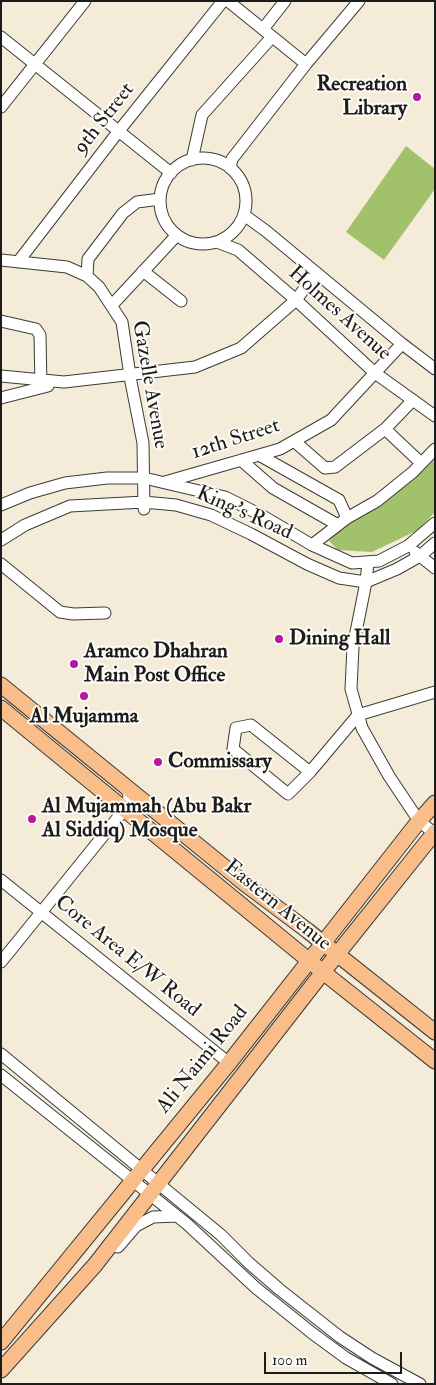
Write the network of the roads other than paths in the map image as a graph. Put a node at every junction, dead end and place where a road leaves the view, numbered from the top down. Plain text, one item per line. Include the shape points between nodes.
1 (85, 1) edge
2 (223, 1) edge
3 (228, 1) edge
4 (285, 1) edge
5 (359, 1) edge
6 (262, 29) junction
7 (1, 37) edge
8 (272, 37) junction
9 (35, 64) junction
10 (306, 64) junction
11 (1, 107) edge
12 (118, 132) junction
13 (192, 160) junction
14 (230, 168) junction
15 (171, 173) junction
16 (160, 199) junction
17 (244, 215) junction
18 (177, 235) junction
19 (217, 242) junction
20 (1, 260) edge
21 (18, 262) junction
22 (143, 271) junction
23 (316, 273) junction
24 (87, 276) junction
25 (296, 300) junction
26 (181, 301) dead end
27 (112, 305) junction
28 (1, 321) edge
29 (401, 343) junction
30 (435, 369) edge
31 (375, 373) junction
32 (130, 375) junction
33 (1, 376) edge
34 (41, 383) junction
35 (1, 398) edge
36 (413, 400) junction
37 (435, 416) edge
38 (385, 429) junction
39 (294, 441) junction
40 (280, 449) junction
41 (435, 449) edge
42 (259, 455) junction
43 (241, 460) junction
44 (276, 464) junction
45 (421, 464) junction
46 (144, 478) junction
47 (165, 482) junction
48 (267, 482) junction
49 (144, 505) junction
50 (1, 506) edge
51 (343, 521) junction
52 (435, 523) edge
53 (1, 540) edge
54 (435, 543) edge
55 (312, 545) junction
56 (408, 546) junction
57 (420, 556) junction
58 (368, 562) junction
59 (1, 564) edge
60 (435, 568) edge
61 (366, 582) junction
62 (104, 614) dead end
63 (1, 685) edge
64 (435, 692) edge
65 (25, 705) junction
66 (2, 711) edge
67 (358, 715) junction
68 (310, 772) junction
69 (126, 787) junction
70 (435, 803) edge
71 (125, 809) junction
72 (419, 821) junction
73 (434, 832) edge
74 (1, 880) edge
75 (41, 912) junction
76 (323, 944) junction
77 (337, 955) junction
78 (310, 961) junction
79 (1, 962) edge
80 (323, 972) junction
81 (435, 1032) edge
82 (1, 1054) edge
83 (435, 1061) edge
84 (229, 1063) junction
85 (1, 1075) edge
86 (137, 1175) junction
87 (154, 1188) junction
88 (177, 1216) junction
89 (95, 1265) junction
90 (29, 1338) junction
91 (1, 1342) edge
92 (1, 1370) edge
93 (2, 1384) edge
94 (392, 1384) edge
95 (420, 1384) edge

1 - 9 street
2 - 12 street, 9th Street
3 - 6 street
4 - 6 street
5 - 10 street
6 - 8 street
7 - 9 street
8 - 10 street
8 - 13 street via 202,115
9 - 11 street
9 - 12 street
10 - 14 street via 232,158
12 - 15 street
12 - 21 street, 9th Street
13 - 14 street via 212,159
13 - 15 street
14 - 17 street via 244,190
15 - 16 street
16 - 18 street via 164,218
16 - 24 street via 137,202 123,213 88,259
17 - 19 street via 232,233
17 - 23 street, Holmes Avenue
18 - 19 street via 194,243
18 - 22 street
19 - 25 street, Holmes Avenue via 238,250
20 - 21 street, Gazelle Avenue
21 - 24 street, Gazelle Avenue via 67,267
22 - 26 street
22 - 27 street
23 - 25 street
23 - 29 street, Holmes Avenue
24 - 27 street, Gazelle Avenue
25 - 31 street, Holmes Avenue
25 - 32 street via 241,348 195,367
27 - 32 street, Gazelle Avenue via 122,322
28 - 34 street via 36,329 40,335
29 - 30 street, Holmes Avenue
29 - 31 street, 12th Street
31 - 36 street, Holmes Avenue
31 - 39 street, 12th Street via 330,420
32 - 34 street
32 - 46 street, Gazelle Avenue via 143,443
33 - 34 street
34 - 35 street
36 - 37 street, Holmes Avenue
36 - 38 street
38 - 39 street via 335,466 325,468
38 - 45 street
39 - 40 street, 12th Street
40 - 42 street, 12th Street
40 - 44 street
41 - 45 street
42 - 43 street, 12th Street
42 - 44 street
43 - 47 street, 12th Street
43 - 48 street
44 - 48 street
44 - 51 street via 339,500
45 - 51 street via 377,502
46 - 47 street, King's Road
46 - 49 street, Gazelle Avenue
46 - 50 street, King's Road via 65,483
47 - 55 street, King's Road via 224,498 261,514
48 - 51 street via 273,488
49 - 53 street, King's Road via 70,506 25,525
49 - 61 street, King's Road via 176,505 211,515 339,578
51 - 55 street
52 - 56 street, King's Road
54 - 57 street
55 - 58 street, King's Road via 352,563
56 - 57 street
56 - 58 street, King's Road via 379,561
57 - 60 street
57 - 61 street
58 - 61 street
59 - 62 street via 60,612
61 - 67 street via 353,647 351,689
63 - 65 main road, Eastern Avenue
64 - 67 street
65 - 66 street via 12,705
65 - 69 main road, Eastern Avenue
66 - 71 main road, Eastern Avenue
67 - 68 street
67 - 72 street via 375,752
68 - 68 street via 288,794 233,749 236,728 251,725
69 - 71 street via 130,800
69 - 76 main road, Eastern Avenue
70 - 72 main road, Ali Naimi Road
71 - 75 street
71 - 78 main road, Eastern Avenue
72 - 73 street
72 - 76 main road, Ali Naimi Road
73 - 77 main road, Ali Naimi Road
74 - 75 street, Core Area E/W Road
75 - 79 street
75 - 84 street, Core Area E/W Road
76 - 77 main road, Eastern Avenue
76 - 78 main road, Ali Naimi Road
77 - 80 main road, Ali Naimi Road
77 - 81 main road, Eastern Avenue
78 - 80 main road, Eastern Avenue
78 - 84 main road, Ali Naimi Road
80 - 83 main road, Eastern Avenue
80 - 87 main road, Ali Naimi Road
82 - 86 street
84 - 86 main road, Ali Naimi Road
85 - 86 street
86 - 87 street
86 - 91 main road, Ali Naimi Road
87 - 88 street
87 - 89 main road, Ali Naimi Road
87 - 95 street via 222,1235 249,1263 333,1332
88 - 89 street via 153,1217 136,1226 114,1252
88 - 94 street via 256,1288 312,1333 346,1358
89 - 90 main road, Ali Naimi Road
90 - 92 main road, Ali Naimi Road
90 - 93 main road

